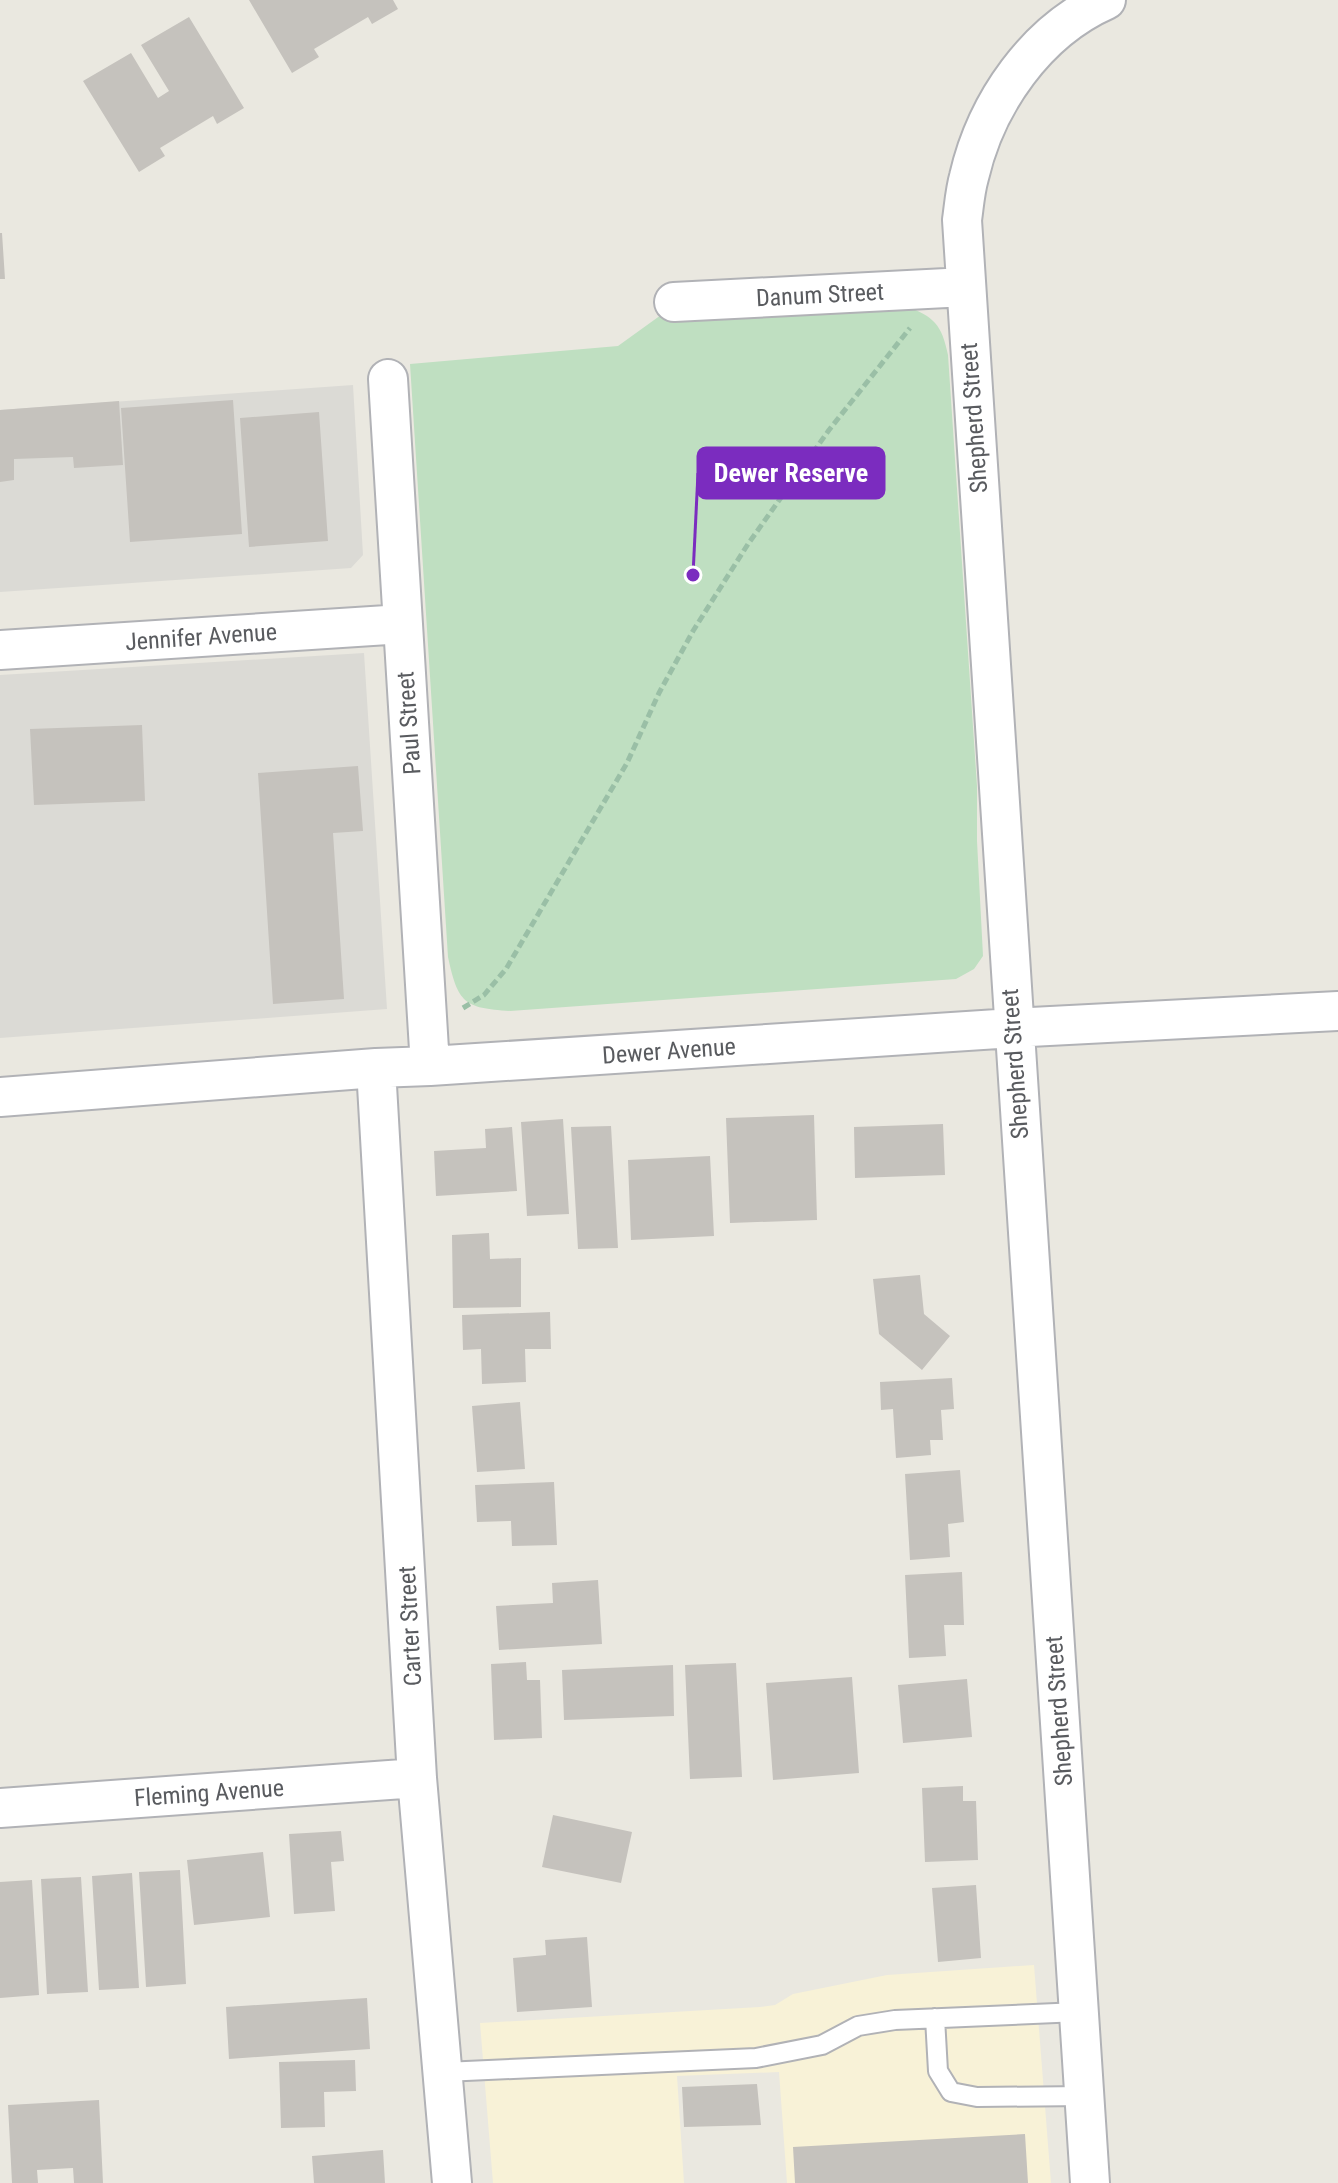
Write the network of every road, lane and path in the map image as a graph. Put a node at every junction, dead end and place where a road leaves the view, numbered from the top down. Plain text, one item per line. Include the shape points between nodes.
1 (1106, 0) edge
2 (966, 287) junction
3 (924, 289) junction
4 (674, 302) dead end
5 (388, 379) dead end
6 (403, 624) junction
7 (0, 650) edge
8 (1338, 1011) edge
9 (428, 1028) junction
10 (1013, 1028) junction
11 (430, 1066) junction
12 (376, 1068) junction
13 (0, 1097) edge
14 (417, 1778) junction
15 (0, 1808) edge
16 (1079, 2012) junction
17 (935, 2018) junction
18 (444, 2072) junction
19 (1085, 2096) junction
20 (452, 2183) edge
21 (1090, 2183) edge

1 - 2 street, Shepherd Street via 1045,41 1007,87 982,134 962,220
2 - 3 street, Danum Street
2 - 10 street, Shepherd Street
3 - 4 street, Danum Street
3 - 9 path via 915,320 829,430 693,631 627,763 506,969 484,995
5 - 6 street, Paul Street
6 - 7 street, Jennifer Avenue
6 - 9 street, Paul Street
8 - 10 street, Dewer Avenue
9 - 11 street, Paul Street
10 - 11 street, Dewer Avenue
10 - 16 street, Shepherd Street
11 - 12 street, Dewer Avenue
12 - 13 street, Dewer Avenue
12 - 14 street, Carter Street
14 - 15 street, Fleming Avenue
14 - 18 street, Carter Street
16 - 17 lane
16 - 19 street, Shepherd Street
17 - 18 lane via 858,2026 822,2045 756,2058
17 - 19 lane via 938,2071 951,2092 977,2097
18 - 20 street, Carter Street
19 - 21 street, Shepherd Street

